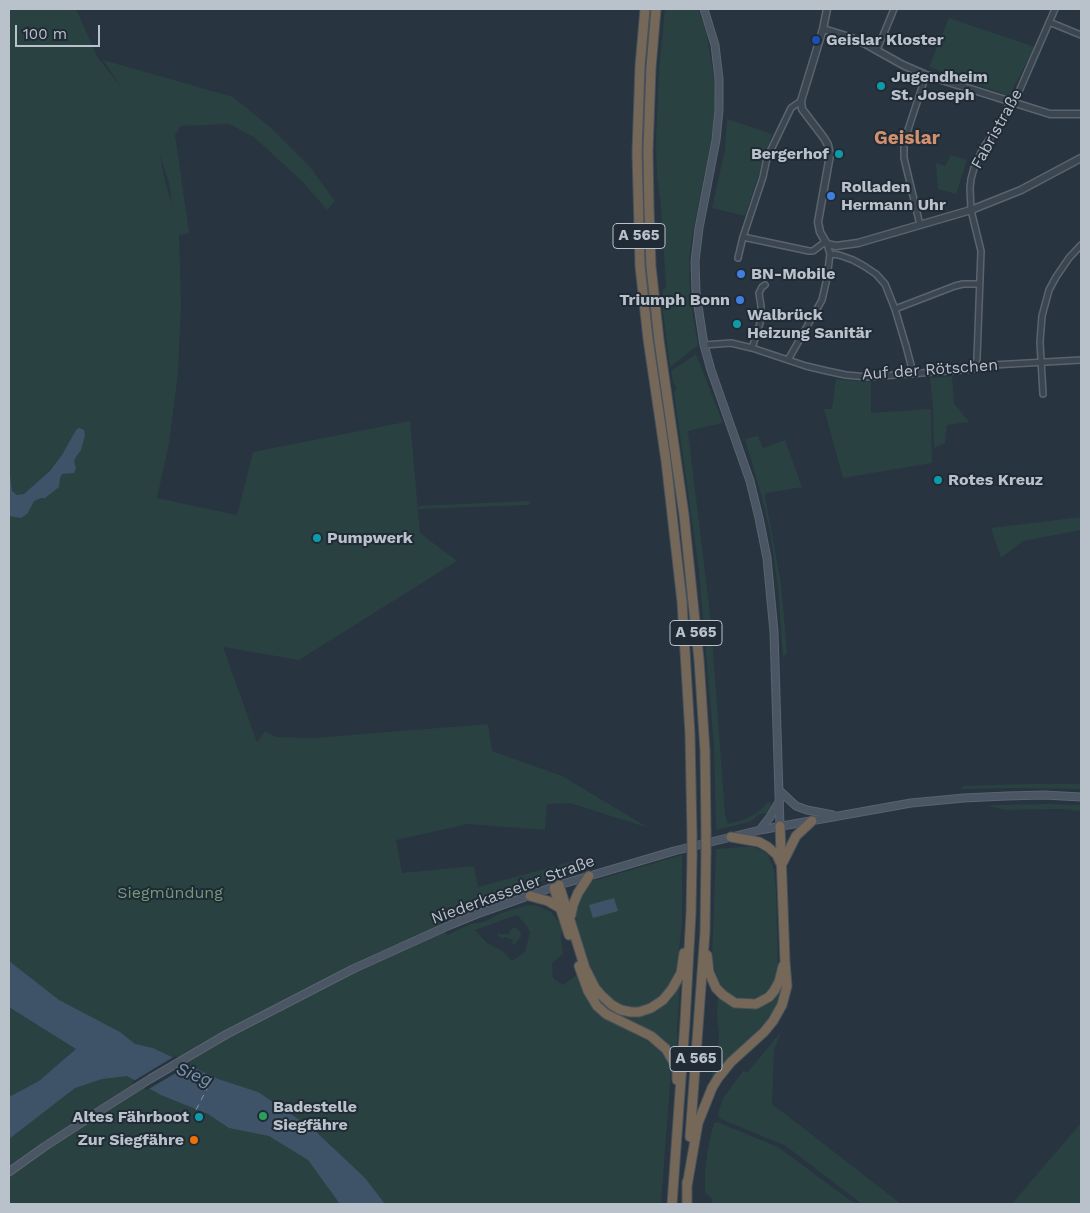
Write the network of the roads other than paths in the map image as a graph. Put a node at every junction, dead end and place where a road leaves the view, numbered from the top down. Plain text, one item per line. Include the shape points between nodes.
1 (645, 9) edge
2 (656, 9) edge
3 (704, 9) edge
4 (827, 9) edge
5 (894, 9) edge
6 (1055, 9) edge
7 (1049, 22) junction
8 (823, 29) junction
9 (1081, 35) edge
10 (877, 50) junction
11 (926, 75) junction
12 (801, 101) junction
13 (1013, 102) junction
14 (1081, 114) edge
15 (1081, 158) edge
16 (972, 210) junction
17 (920, 225) junction
18 (743, 237) junction
19 (826, 243) junction
20 (1081, 245) edge
21 (830, 254) junction
22 (738, 258) dead end
23 (979, 284) junction
24 (765, 285) dead end
25 (895, 309) junction
26 (704, 345) junction
27 (752, 348) junction
28 (788, 360) junction
29 (1081, 360) edge
30 (1041, 362) junction
31 (975, 369) junction
32 (911, 374) junction
33 (1043, 394) dead end
34 (780, 792) junction
35 (1081, 797) edge
36 (780, 800) junction
37 (838, 816) junction
38 (812, 821) junction
39 (780, 826) junction
40 (760, 830) junction
41 (731, 837) junction
42 (782, 865) junction
43 (590, 876) junction
44 (557, 886) junction
45 (530, 896) junction
46 (560, 908) junction
47 (691, 913) junction
48 (570, 918) junction
49 (705, 932) junction
50 (785, 961) junction
51 (679, 1111) junction
52 (9, 1172) edge
53 (687, 1186) junction
54 (672, 1204) edge
55 (687, 1204) edge

1 - 47 highway, A 565, bridge via 636,152 640,266 682,602 690,734
2 - 49 highway, A 565, bridge via 651,68 648,208 660,340 684,516 699,660 705,750
3 - 26 main road via 715,45 719,110 695,261
4 - 8 street
5 - 10 street
6 - 7 street, Fabristraße
7 - 9 street
7 - 13 street, Fabristraße
8 - 10 street via 843,34
8 - 12 street
10 - 11 street
11 - 13 street
11 - 17 street via 904,142 904,158
12 - 18 street via 791,108 767,158
12 - 19 street via 802,109 828,145 830,155 818,222
13 - 14 street via 1050,114
13 - 16 street, Fabristraße via 974,168 970,188
15 - 16 street via 1021,190
16 - 17 street
16 - 23 street, Fabristraße via 981,251
17 - 19 street via 858,243 836,246
18 - 19 street via 809,251
18 - 22 street
19 - 21 street
20 - 30 street via 1062,267 1049,290 1042,316
21 - 25 street via 853,260 876,274
21 - 28 street via 822,300
23 - 25 street via 955,286
23 - 31 street, Fabristraße
24 - 27 street via 759,293 761,320
25 - 32 street
26 - 27 street, Auf der Rötschen via 731,343
26 - 34 main road via 750,481 767,558 774,632
27 - 28 street, Auf der Rötschen
28 - 32 street, Auf der Rötschen via 846,374
29 - 30 street, Auf der Rötschen
30 - 31 street, Auf der Rötschen
30 - 33 street
31 - 32 street, Auf der Rötschen
34 - 36 main road
34 - 37 main road via 796,806
35 - 37 main road, Niederkasseler Straße via 964,798
36 - 39 main road
36 - 40 main road
37 - 38 main road, Niederkasseler Straße
38 - 39 main road, Niederkasseler Straße
38 - 42 highway via 796,836
39 - 40 main road, Niederkasseler Straße
39 - 42 highway
40 - 41 main road, Niederkasseler Straße
41 - 42 highway via 759,842 777,855
41 - 43 main road, Niederkasseler Straße
42 - 50 highway
43 - 44 main road, Niederkasseler Straße
43 - 48 highway via 578,893
44 - 45 main road, Niederkasseler Straße
44 - 46 highway
44 - 48 highway
45 - 46 highway
45 - 52 main road, Niederkasseler Straße via 450,925 353,969 227,1034 101,1110
46 - 51 highway via 588,991 597,1006 606,1014 655,1039 666,1049 676,1071
47 - 48 highway via 681,973 663,1000 639,1012 621,1010 595,988 585,968
47 - 51 highway, A 565
49 - 50 highway via 709,972 716,988 735,1003 756,1004 769,997 779,982
49 - 53 highway, A 565
50 - 53 highway via 787,986 773,1021 731,1062 708,1095 698,1123
51 - 54 highway, A 565
53 - 55 highway, A 565

